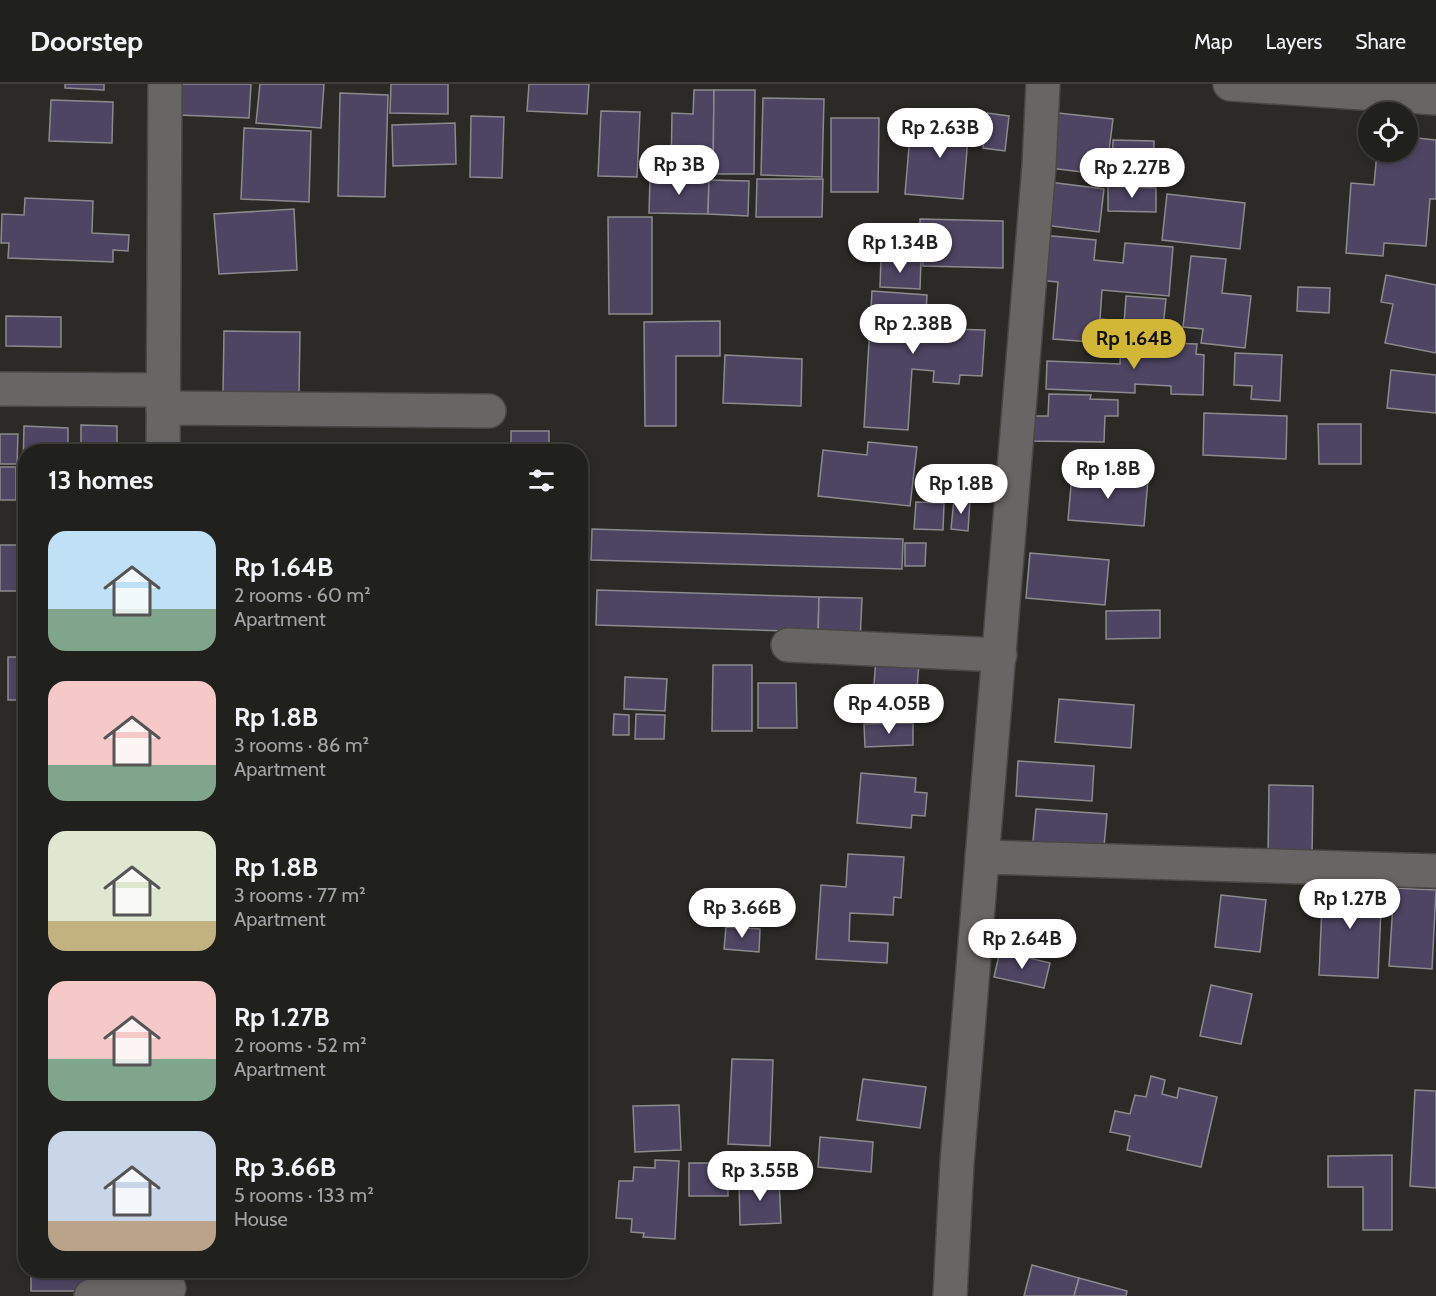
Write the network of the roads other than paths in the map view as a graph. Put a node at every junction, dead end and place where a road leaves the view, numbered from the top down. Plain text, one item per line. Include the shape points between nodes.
1 (165, 84) edge
2 (1042, 84) edge
3 (1230, 84) edge
4 (1305, 87) edge
5 (1436, 98) edge
6 (0, 389) edge
7 (163, 399) junction
8 (489, 411) dead end
9 (163, 444) edge
10 (788, 645) dead end
11 (1000, 655) junction
12 (982, 857) junction
13 (1436, 871) edge
14 (169, 1285) edge
15 (91, 1296) edge
16 (950, 1296) edge

1 - 7 street
2 - 11 street via 1039,166
3 - 4 street
4 - 5 street
6 - 7 street
7 - 8 street
7 - 9 street
10 - 11 street
11 - 12 street
12 - 13 street
12 - 16 street
14 - 15 street

